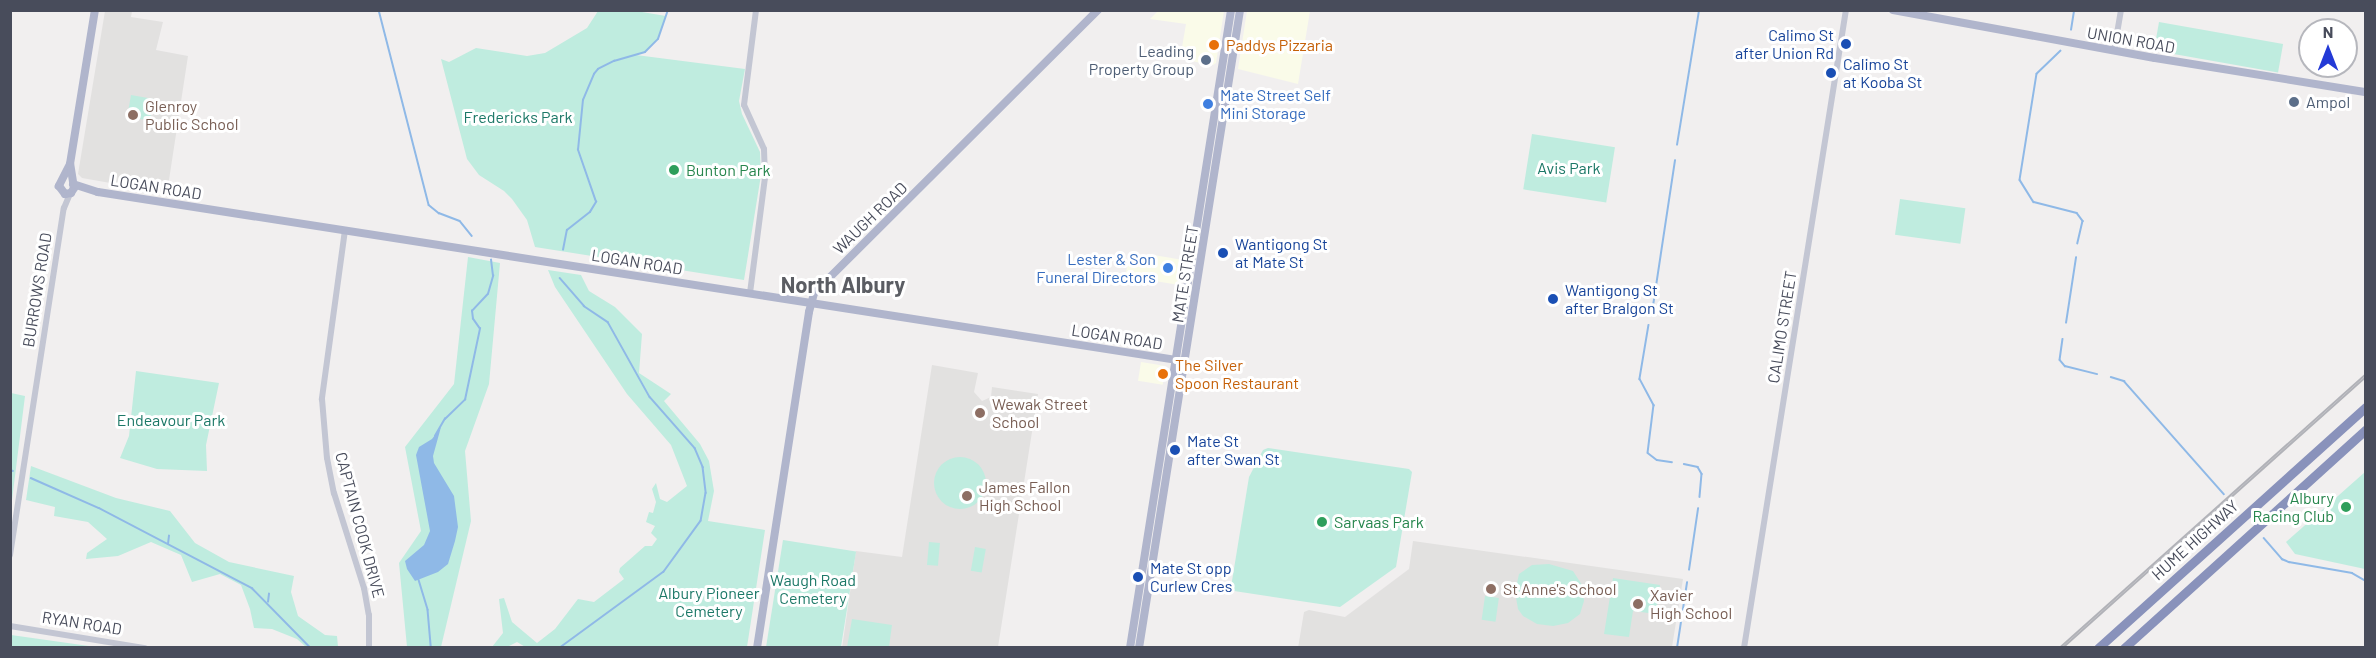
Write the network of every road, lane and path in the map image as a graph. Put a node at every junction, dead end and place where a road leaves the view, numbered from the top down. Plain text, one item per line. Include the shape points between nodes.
1 (95, 10) edge
2 (756, 10) edge
3 (1098, 10) edge
4 (1231, 10) edge
5 (1240, 10) edge
6 (1846, 10) edge
7 (1893, 10) edge
8 (2121, 10) edge
9 (1914, 12) edge
10 (2114, 51) junction
11 (2366, 92) edge
12 (69, 187) junction
13 (345, 230) junction
14 (750, 293) junction
15 (811, 303) junction
16 (1180, 360) junction
17 (2366, 407) edge
18 (2366, 429) edge
19 (10, 555) edge
20 (12, 625) edge
21 (146, 648) edge
22 (369, 648) edge
23 (757, 648) edge
24 (1130, 648) edge
25 (1139, 648) edge
26 (1744, 648) edge
27 (2098, 648) edge
28 (2124, 648) edge

1 - 12 main road, BURROWS ROAD
2 - 14 street via 744,105 764,149 765,178
3 - 15 main road, WAUGH ROAD via 819,286
4 - 16 main road, MATE STREET
5 - 16 main road, MATE STREET
6 - 26 street, CALIMO STREET
7 - 9 main road, UNION ROAD
8 - 10 street
9 - 10 main road, UNION ROAD
10 - 11 main road, UNION ROAD
12 - 13 main road, LOGAN ROAD
12 - 19 street, BURROWS ROAD
13 - 14 main road, LOGAN ROAD
13 - 22 street, CAPTAIN COOK DRIVE via 322,399 334,493 364,588
14 - 15 main road, LOGAN ROAD
15 - 16 main road, LOGAN ROAD
15 - 23 main road, WAUGH ROAD
16 - 24 main road, MATE STREET
16 - 25 main road, MATE STREET
17 - 27 highway, HUME HIGHWAY
18 - 28 highway, HUME HIGHWAY
20 - 21 street, RYAN ROAD

